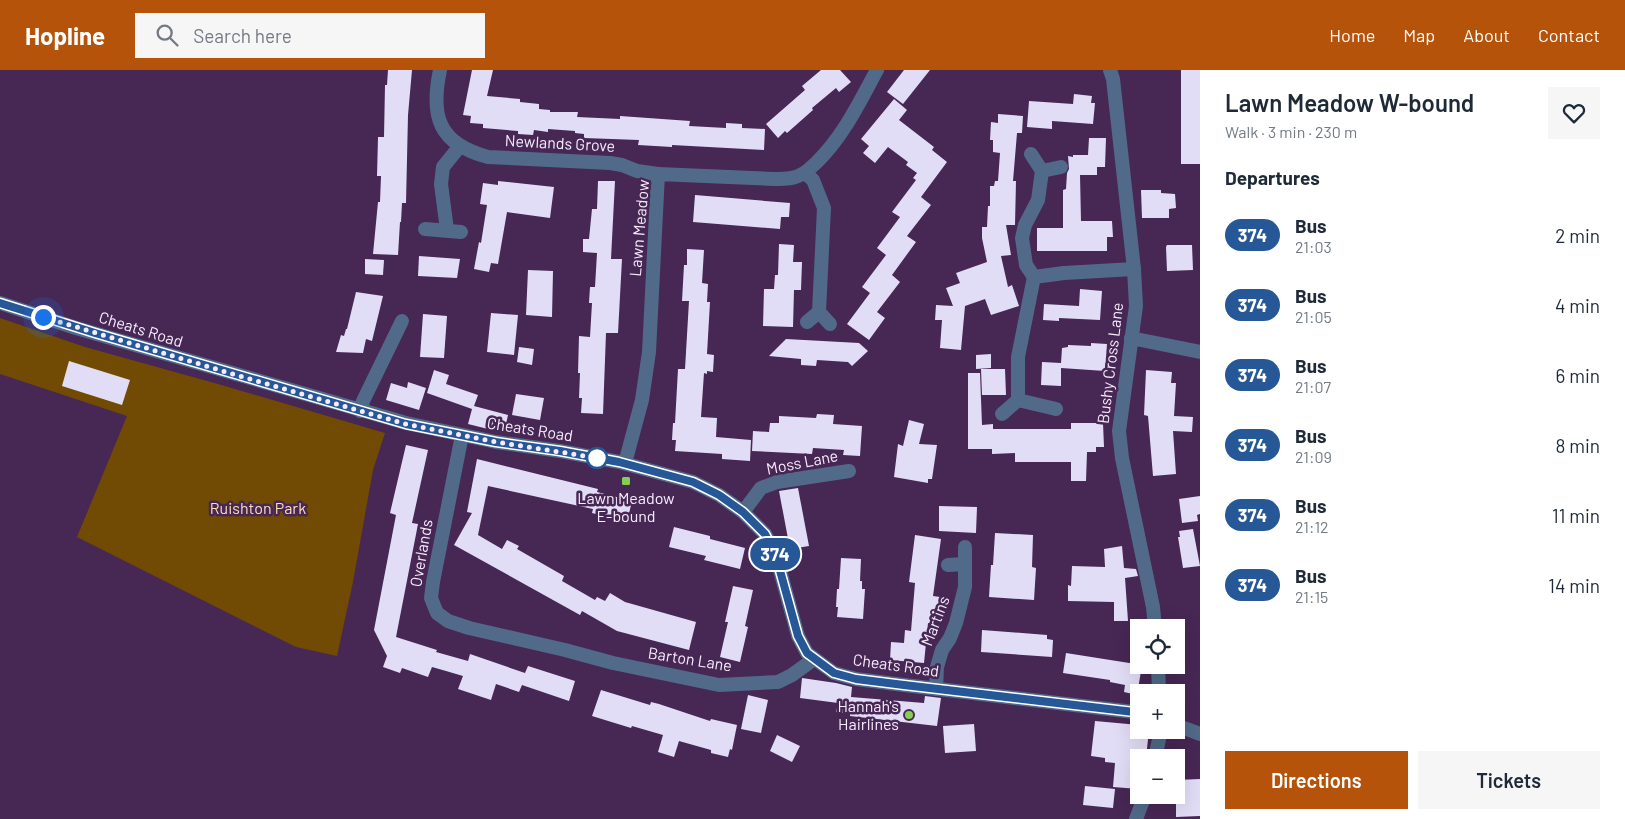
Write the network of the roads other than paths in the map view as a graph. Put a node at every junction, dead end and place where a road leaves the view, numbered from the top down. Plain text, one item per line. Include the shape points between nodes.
1 (440, 70) edge
2 (877, 70) edge
3 (1110, 70) edge
4 (460, 146) junction
5 (1031, 154) dead end
6 (1061, 167) dead end
7 (1042, 171) junction
8 (805, 173) junction
9 (658, 174) junction
10 (425, 229) dead end
11 (447, 230) junction
12 (462, 232) dead end
13 (1134, 269) junction
14 (1034, 278) junction
15 (0, 303) edge
16 (819, 312) junction
17 (402, 321) dead end
18 (807, 322) dead end
19 (830, 324) dead end
20 (1131, 338) junction
21 (1200, 352) edge
22 (1018, 400) junction
23 (1056, 409) dead end
24 (360, 411) junction
25 (1002, 414) dead end
26 (462, 435) junction
27 (625, 463) junction
28 (849, 471) dead end
29 (743, 512) junction
30 (965, 547) dead end
31 (965, 564) junction
32 (948, 565) dead end
33 (1154, 619) edge
34 (814, 659) junction
35 (614, 663) joint
36 (936, 689) junction
37 (1130, 712) edge
38 (1185, 728) edge
39 (1200, 734) edge
40 (1142, 804) edge
41 (1136, 819) edge

1 - 4 street, Newlands Grove via 435,107 440,124
2 - 8 street, Lawn Meadow via 840,136
3 - 13 street, Bushy Cross Lane
4 - 9 street, Newlands Grove via 488,157 610,162
4 - 11 street via 443,167
5 - 7 street
6 - 7 street
7 - 14 street via 1038,200 1022,238 1026,264
8 - 9 street, Lawn Meadow via 774,179
8 - 16 street via 813,180 824,208
9 - 27 street, Lawn Meadow via 649,352 642,400
10 - 11 street
11 - 12 street
13 - 14 street
13 - 20 street, Bushy Cross Lane via 1136,306
14 - 22 street via 1018,357
15 - 24 street, Cheats Road
16 - 18 street
16 - 19 street
17 - 24 street
20 - 21 street
20 - 33 street, Bushy Cross Lane via 1119,431
22 - 23 street
22 - 25 street
24 - 26 street, Cheats Road
26 - 27 street, Cheats Road
26 - 35 street, Overlands via 433,582 431,598 437,613 468,628
27 - 29 street, Cheats Road via 693,482
28 - 29 street, Moss Lane via 777,482 761,488
29 - 34 street, Cheats Road via 765,534 776,556 798,636
30 - 31 street, Martins
31 - 32 street
31 - 36 street, Martins via 965,587 950,638 937,667
34 - 35 street, Barton Lane via 778,682 719,685
34 - 36 street, Cheats Road via 834,673 856,679
36 - 37 street, Cheats Road
38 - 39 street
40 - 41 street

